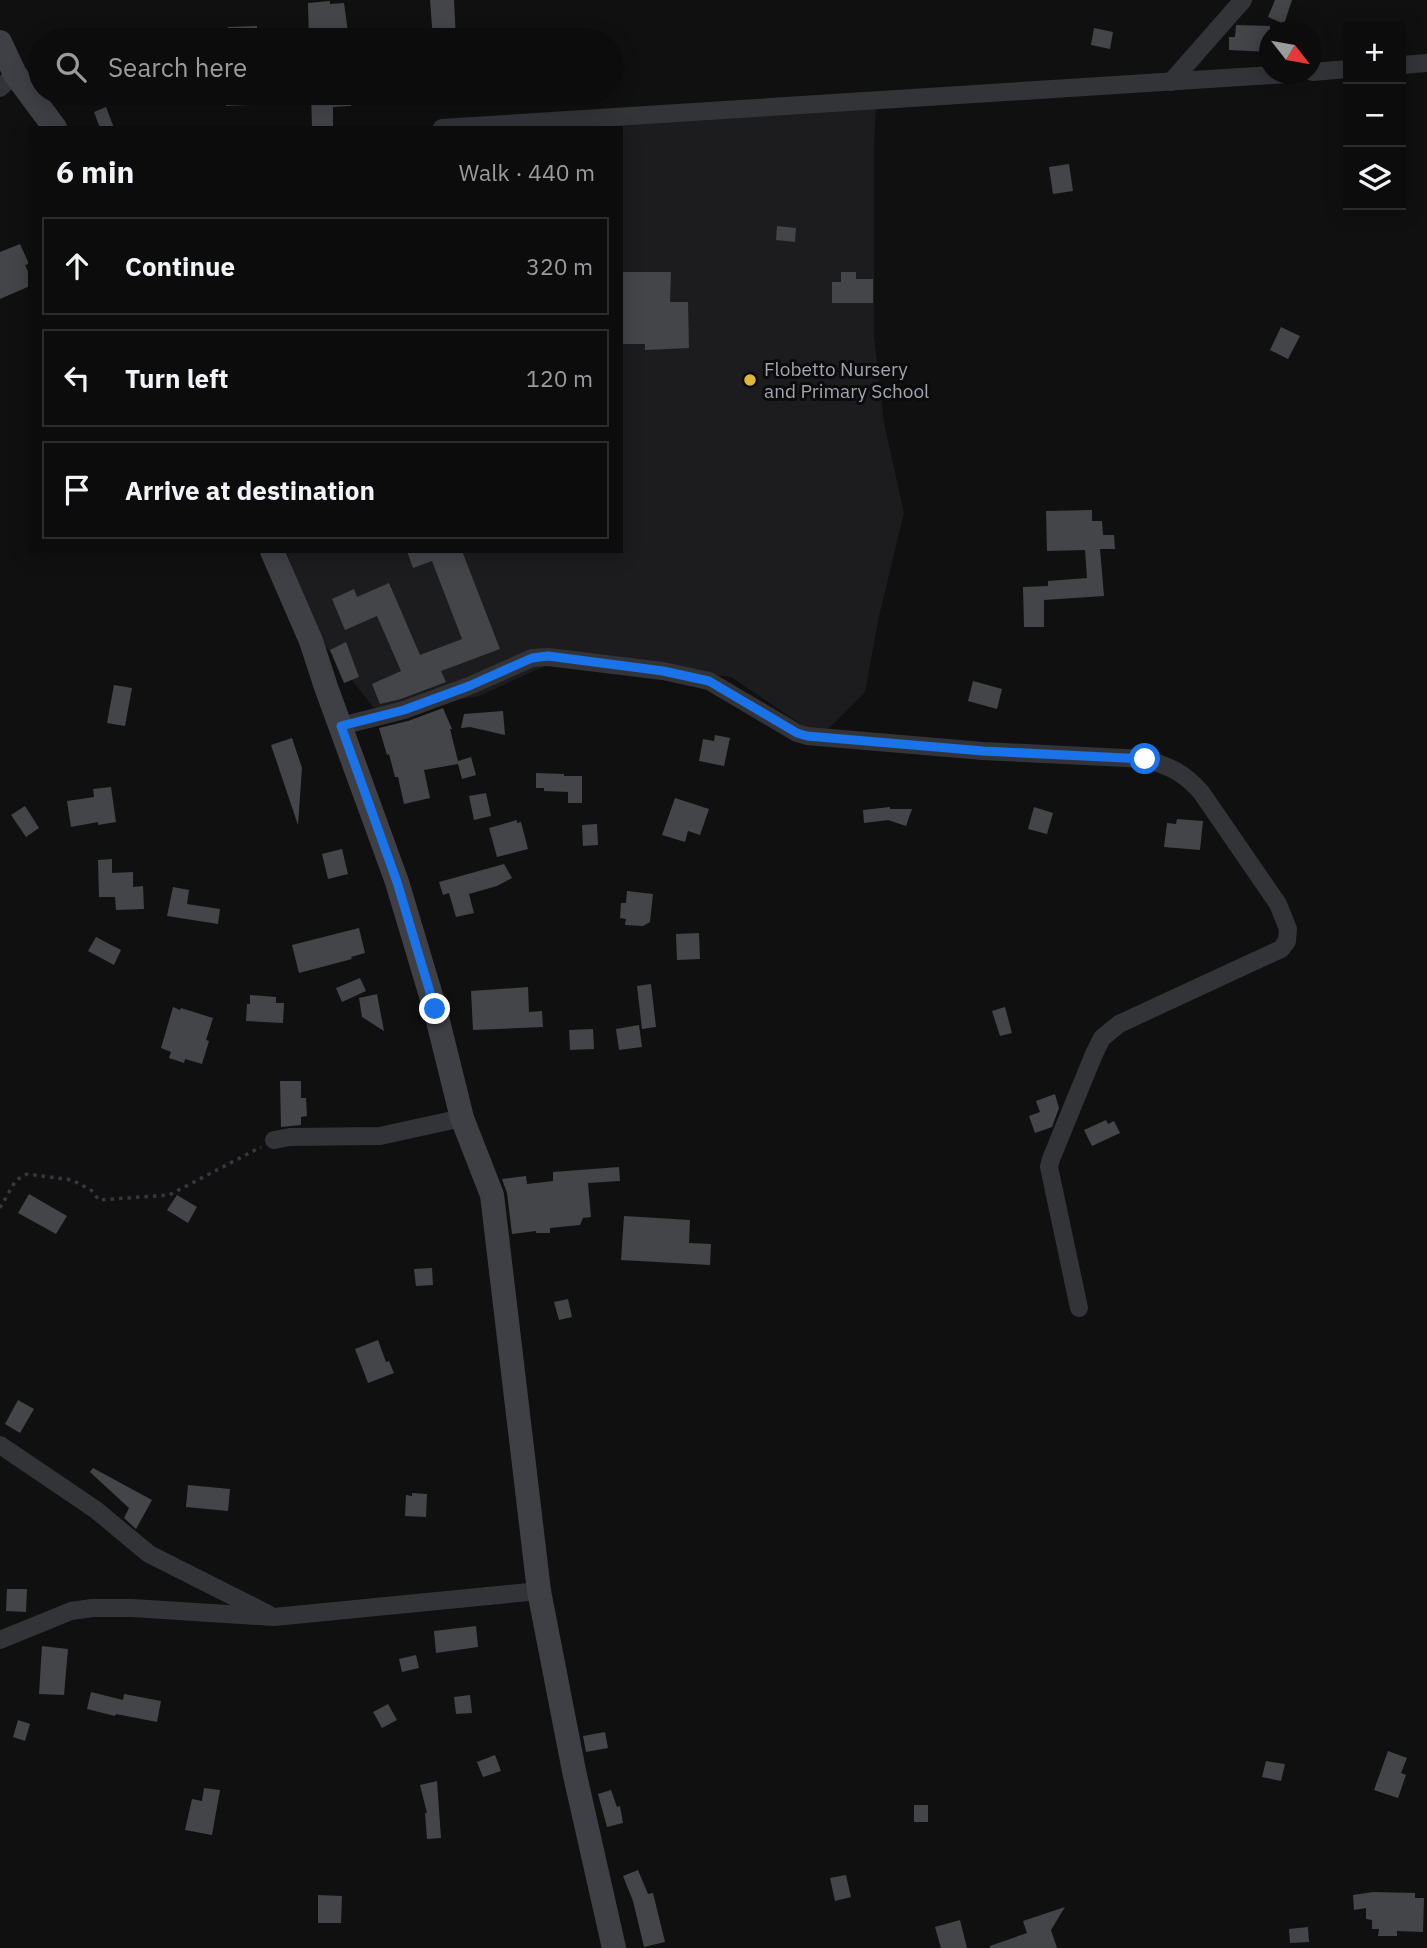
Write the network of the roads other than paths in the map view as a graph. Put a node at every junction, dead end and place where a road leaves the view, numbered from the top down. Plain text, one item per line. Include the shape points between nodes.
1 (1243, 0) edge
2 (0, 42) edge
3 (1427, 64) edge
4 (1406, 65) edge
5 (1343, 69) edge
6 (1322, 71) edge
7 (1259, 76) edge
8 (8, 81) edge
9 (1171, 82) junction
10 (28, 101) edge
11 (32, 105) edge
12 (53, 126) edge
13 (474, 126) edge
14 (273, 553) edge
15 (341, 726) junction
16 (462, 1118) junction
17 (274, 1140) road end
18 (1079, 1308) dead end
19 (0, 1445) edge
20 (539, 1591) junction
21 (274, 1617) junction
22 (0, 1640) edge
23 (614, 1948) edge

1 - 9 street
2 - 8 main road
3 - 4 street
5 - 6 street
7 - 9 street
8 - 10 main road
9 - 13 street
11 - 12 main road
14 - 15 main road
15 - 16 main road via 397,882
15 - 18 street via 404,710 532,658 548,656 709,681 807,736 1145,759 1186,776 1278,904 1288,929 1287,941 1281,949 1119,1024 1102,1038 1049,1167
16 - 17 street via 380,1136
16 - 20 main road via 492,1195
19 - 21 street via 96,1510 149,1554
20 - 21 street
20 - 23 main road
21 - 22 street via 92,1608 71,1611

